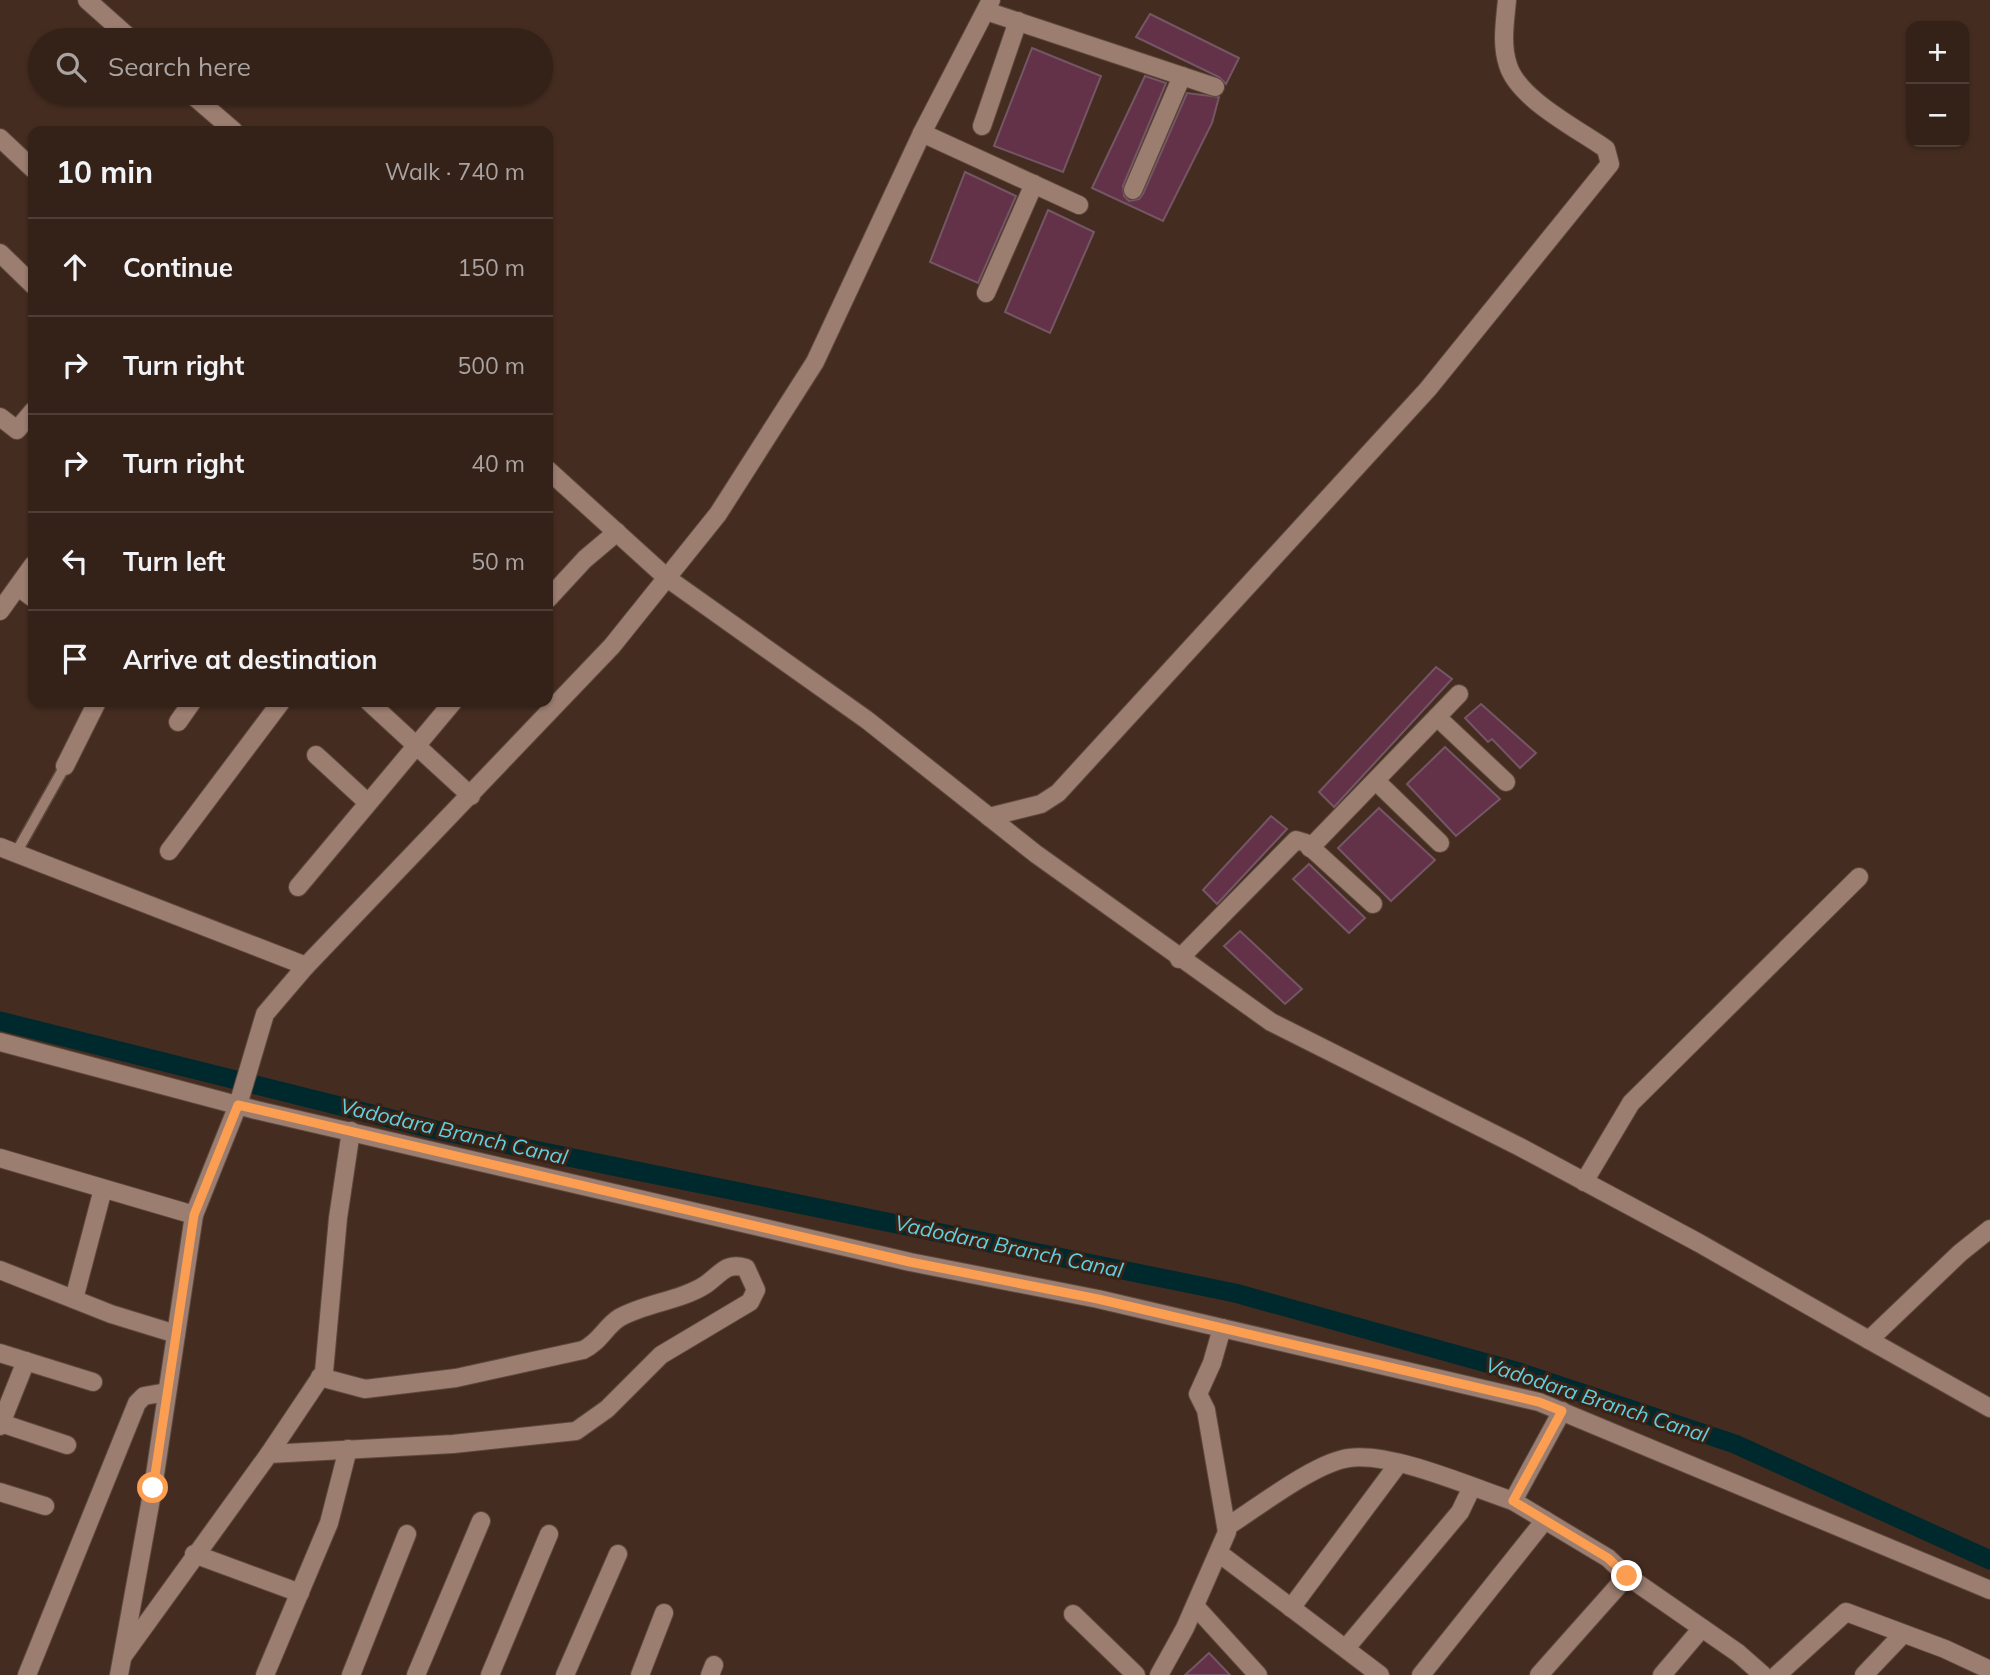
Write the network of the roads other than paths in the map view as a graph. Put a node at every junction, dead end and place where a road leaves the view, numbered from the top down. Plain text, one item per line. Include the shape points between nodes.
1 (87, 0) edge
2 (1507, 0) edge
3 (988, 5) edge
4 (1017, 21) junction
5 (118, 28) edge
6 (1182, 76) junction
7 (1215, 87) dead end
8 (204, 105) edge
9 (228, 126) edge
10 (982, 126) dead end
11 (922, 133) junction
12 (0, 138) edge
13 (28, 164) edge
14 (1034, 184) junction
15 (1133, 190) dead end
16 (1079, 205) dead end
17 (0, 253) edge
18 (28, 280) edge
19 (986, 293) dead end
20 (0, 417) edge
21 (28, 417) edge
22 (553, 478) edge
23 (617, 532) junction
24 (28, 572) edge
25 (667, 578) junction
26 (18, 587) junction
27 (28, 594) edge
28 (553, 594) edge
29 (0, 611) edge
30 (1459, 694) dead end
31 (94, 707) edge
32 (188, 707) edge
33 (277, 707) edge
34 (375, 707) edge
35 (449, 707) edge
36 (1437, 717) junction
37 (178, 722) dead end
38 (417, 743) junction
39 (316, 755) dead end
40 (65, 766) joint
41 (1376, 781) junction
42 (1506, 782) dead end
43 (471, 796) junction
44 (367, 802) junction
45 (989, 817) junction
46 (1440, 842) dead end
47 (1310, 848) junction
48 (8, 850) edge
49 (169, 852) dead end
50 (1859, 877) dead end
51 (298, 887) dead end
52 (1373, 904) dead end
53 (1179, 959) junction
54 (306, 966) junction
55 (0, 1042) edge
56 (239, 1101) junction
57 (351, 1131) junction
58 (0, 1158) edge
59 (1584, 1182) junction
60 (103, 1189) junction
61 (194, 1215) junction
62 (1990, 1229) edge
63 (0, 1270) edge
64 (74, 1299) junction
65 (1222, 1328) junction
66 (176, 1334) junction
67 (1869, 1340) junction
68 (0, 1353) edge
69 (26, 1361) junction
70 (320, 1377) junction
71 (93, 1382) dead end
72 (167, 1392) junction
73 (1990, 1408) edge
74 (1562, 1411) junction
75 (1, 1425) edge
76 (68, 1444) dead end
77 (348, 1450) junction
78 (269, 1454) junction
79 (1399, 1463) junction
80 (1472, 1487) junction
81 (0, 1492) edge
82 (1513, 1501) junction
83 (45, 1506) dead end
84 (1545, 1520) junction
85 (481, 1521) dead end
86 (1228, 1526) junction
87 (407, 1534) dead end
88 (549, 1534) dead end
89 (194, 1554) junction
90 (618, 1554) dead end
91 (1220, 1554) junction
92 (1627, 1576) junction
93 (1990, 1590) edge
94 (300, 1593) junction
95 (1195, 1606) junction
96 (1291, 1608) junction
97 (664, 1614) dead end
98 (1073, 1614) dead end
99 (1702, 1628) junction
100 (1903, 1634) junction
101 (1346, 1648) junction
102 (123, 1656) junction
103 (1970, 1661) junction
104 (1990, 1670) edge
105 (27, 1675) edge
106 (119, 1675) edge
107 (265, 1675) edge
108 (351, 1675) edge
109 (416, 1675) edge
110 (490, 1675) edge
111 (565, 1675) edge
112 (640, 1675) edge
113 (1136, 1675) edge
114 (1158, 1675) edge
115 (1258, 1675) edge
116 (1380, 1675) edge
117 (1421, 1675) edge
118 (1539, 1675) edge
119 (1662, 1675) edge
120 (1763, 1675) edge
121 (1777, 1675) edge
122 (1864, 1675) edge
123 (1956, 1675) edge

1 - 5 street
2 - 45 street via 1504,46 1514,79 1526,94 1606,149 1610,164 1428,389 1058,793 1041,804
3 - 4 street
3 - 11 street
4 - 6 street
4 - 10 street
6 - 7 street
6 - 15 street
8 - 9 street
11 - 14 street
11 - 25 street via 815,362 718,513
12 - 13 street
14 - 16 street
14 - 19 street
17 - 18 street
20 - 21 street via 17,430
22 - 23 street
23 - 25 street
23 - 28 street
24 - 26 street
25 - 43 street via 612,646
25 - 45 street via 867,720
26 - 27 street
26 - 29 street
30 - 36 street
31 - 40 street
32 - 37 street
33 - 49 street
34 - 38 street
35 - 38 street
36 - 41 street
36 - 42 street
38 - 43 street
38 - 44 street
39 - 44 street
40 - 48 lane
41 - 46 street
41 - 47 street
43 - 54 street
44 - 51 street
45 - 53 street
47 - 52 street
47 - 53 street via 1296,840 1288,845
48 - 54 street
50 - 59 street via 1631,1103
53 - 59 street via 1270,1022
54 - 56 street via 265,1014
55 - 56 street
56 - 57 street
56 - 61 street
57 - 65 street via 910,1262
57 - 70 street
58 - 60 street
59 - 67 street
60 - 61 street
60 - 64 street
61 - 66 street
62 - 67 street
63 - 64 street
64 - 66 street
65 - 74 street
65 - 86 street via 1199,1392
66 - 72 street
67 - 73 street
68 - 69 street
69 - 71 street
69 - 75 street
70 - 77 street via 365,1390 456,1378 583,1350 596,1344 619,1318 704,1286 723,1268 746,1268 754,1280 756,1290 750,1302 661,1355 607,1409 576,1431
70 - 78 street
72 - 102 street
72 - 105 street via 144,1396 137,1403
74 - 82 street
74 - 93 street
75 - 76 street
77 - 78 street
77 - 94 street via 329,1523
78 - 89 street
79 - 80 street
79 - 86 street via 1350,1458 1326,1465
79 - 96 street
80 - 82 street
80 - 101 street via 1460,1512
81 - 83 street
82 - 84 street
84 - 92 street via 1608,1558
84 - 117 street
85 - 109 street
86 - 91 street
87 - 108 street
88 - 110 street
89 - 94 street
89 - 102 street
90 - 111 street
91 - 95 street
91 - 96 street
92 - 99 street
92 - 118 street
94 - 107 street
95 - 114 street
95 - 115 street
96 - 101 street
97 - 112 street
98 - 113 street
99 - 119 street
99 - 120 street
100 - 103 street
100 - 121 street via 1846,1612
100 - 122 street
101 - 116 street
102 - 106 street
103 - 104 street
103 - 123 street

